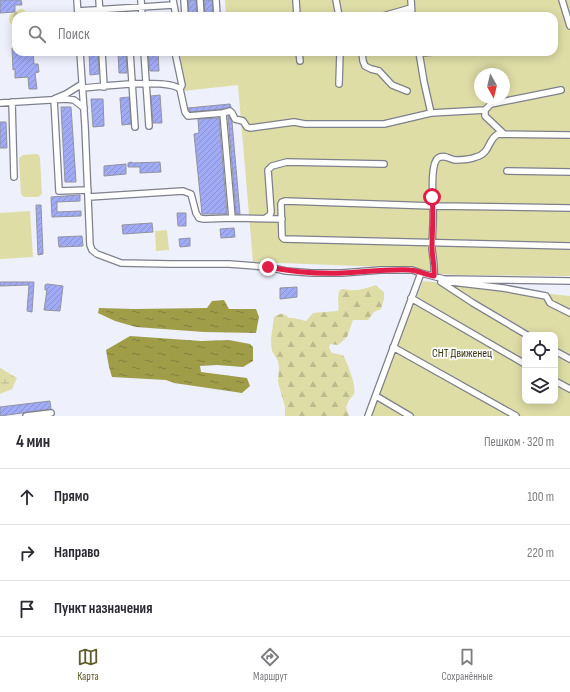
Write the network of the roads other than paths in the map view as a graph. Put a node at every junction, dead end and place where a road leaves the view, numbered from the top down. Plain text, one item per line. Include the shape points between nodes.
1 (77, 0) edge
2 (99, 0) edge
3 (141, 0) edge
4 (184, 0) edge
5 (200, 0) edge
6 (216, 0) edge
7 (296, 0) edge
8 (336, 0) edge
9 (411, 0) edge
10 (562, 0) edge
11 (173, 2) edge
12 (141, 7) junction
13 (411, 8) junction
14 (100, 9) junction
15 (78, 12) edge
16 (84, 12) edge
17 (142, 12) edge
18 (175, 12) edge
19 (185, 12) edge
20 (201, 12) edge
21 (217, 12) edge
22 (297, 12) edge
23 (338, 12) edge
24 (397, 12) edge
25 (412, 12) edge
26 (570, 26) edge
27 (80, 56) edge
28 (102, 56) edge
29 (130, 56) edge
30 (144, 56) edge
31 (176, 56) edge
32 (299, 56) edge
33 (340, 56) edge
34 (362, 56) edge
35 (421, 56) edge
36 (300, 62) dead end
37 (146, 84) junction
38 (339, 84) dead end
39 (132, 85) junction
40 (82, 86) junction
41 (104, 87) junction
42 (180, 89) junction
43 (561, 90) dead end
44 (407, 91) dead end
45 (54, 99) junction
46 (12, 102) junction
47 (0, 103) edge
48 (84, 108) junction
49 (485, 110) junction
50 (223, 113) junction
51 (431, 113) junction
52 (135, 126) dead end
53 (148, 126) dead end
54 (503, 133) junction
55 (570, 135) edge
56 (384, 164) dead end
57 (508, 171) dead end
58 (570, 172) edge
59 (14, 178) dead end
60 (88, 190) junction
61 (88, 197) junction
62 (433, 206) junction
63 (570, 208) edge
64 (232, 218) junction
65 (266, 218) junction
66 (282, 218) junction
67 (432, 243) junction
68 (570, 246) edge
69 (420, 275) junction
70 (436, 278) junction
71 (570, 280) edge
72 (411, 298) junction
73 (570, 313) edge
74 (522, 332) edge
75 (393, 347) junction
76 (558, 353) edge
77 (570, 359) edge
78 (522, 362) edge
79 (558, 383) edge
80 (570, 389) edge
81 (376, 396) junction
82 (51, 413) dead end
83 (26, 416) edge
84 (368, 416) edge
85 (410, 416) edge
86 (516, 416) edge

1 - 15 street
2 - 14 street
3 - 12 street
4 - 19 street
5 - 20 street
6 - 21 street
7 - 22 street
8 - 23 street
9 - 13 street
10 - 26 street
11 - 12 street
11 - 18 street
12 - 14 street
12 - 17 street
13 - 24 street
13 - 25 street
14 - 16 street
27 - 40 street
28 - 41 street
29 - 39 street
30 - 37 street
31 - 42 street via 182,85
32 - 36 street
33 - 38 street
34 - 44 street via 365,66 379,71 392,85
35 - 51 street
37 - 39 street
37 - 42 street via 173,85
37 - 53 street
39 - 41 street
39 - 52 street
40 - 41 street
40 - 45 street
40 - 48 street
42 - 50 street via 188,116
43 - 49 street via 491,104
45 - 46 street
45 - 48 street via 74,100
45 - 60 street via 59,192
46 - 47 street
46 - 59 street
48 - 60 street
49 - 51 street
49 - 54 street via 485,116
50 - 51 street via 232,113 235,119 243,121 250,128 294,122 384,124
50 - 64 street
54 - 55 street
54 - 62 street via 494,136 486,152 477,157 456,160 446,157 435,162
56 - 65 street via 287,162 272,166 268,170 271,212
57 - 58 street
60 - 61 street
61 - 64 street via 183,191 191,194 199,218
61 - 69 street via 92,250 121,263 229,264 312,273 412,270
62 - 63 street
62 - 66 street via 285,200 282,202
62 - 67 street
64 - 65 street
65 - 66 street
66 - 67 street via 284,239
67 - 68 street
67 - 70 street
69 - 70 street
69 - 72 street
70 - 71 street
70 - 73 street via 546,296 550,303
70 - 74 street
72 - 75 street
72 - 78 street
75 - 81 street
75 - 86 street
76 - 77 street
79 - 80 street
81 - 84 street
81 - 85 street
82 - 83 street

